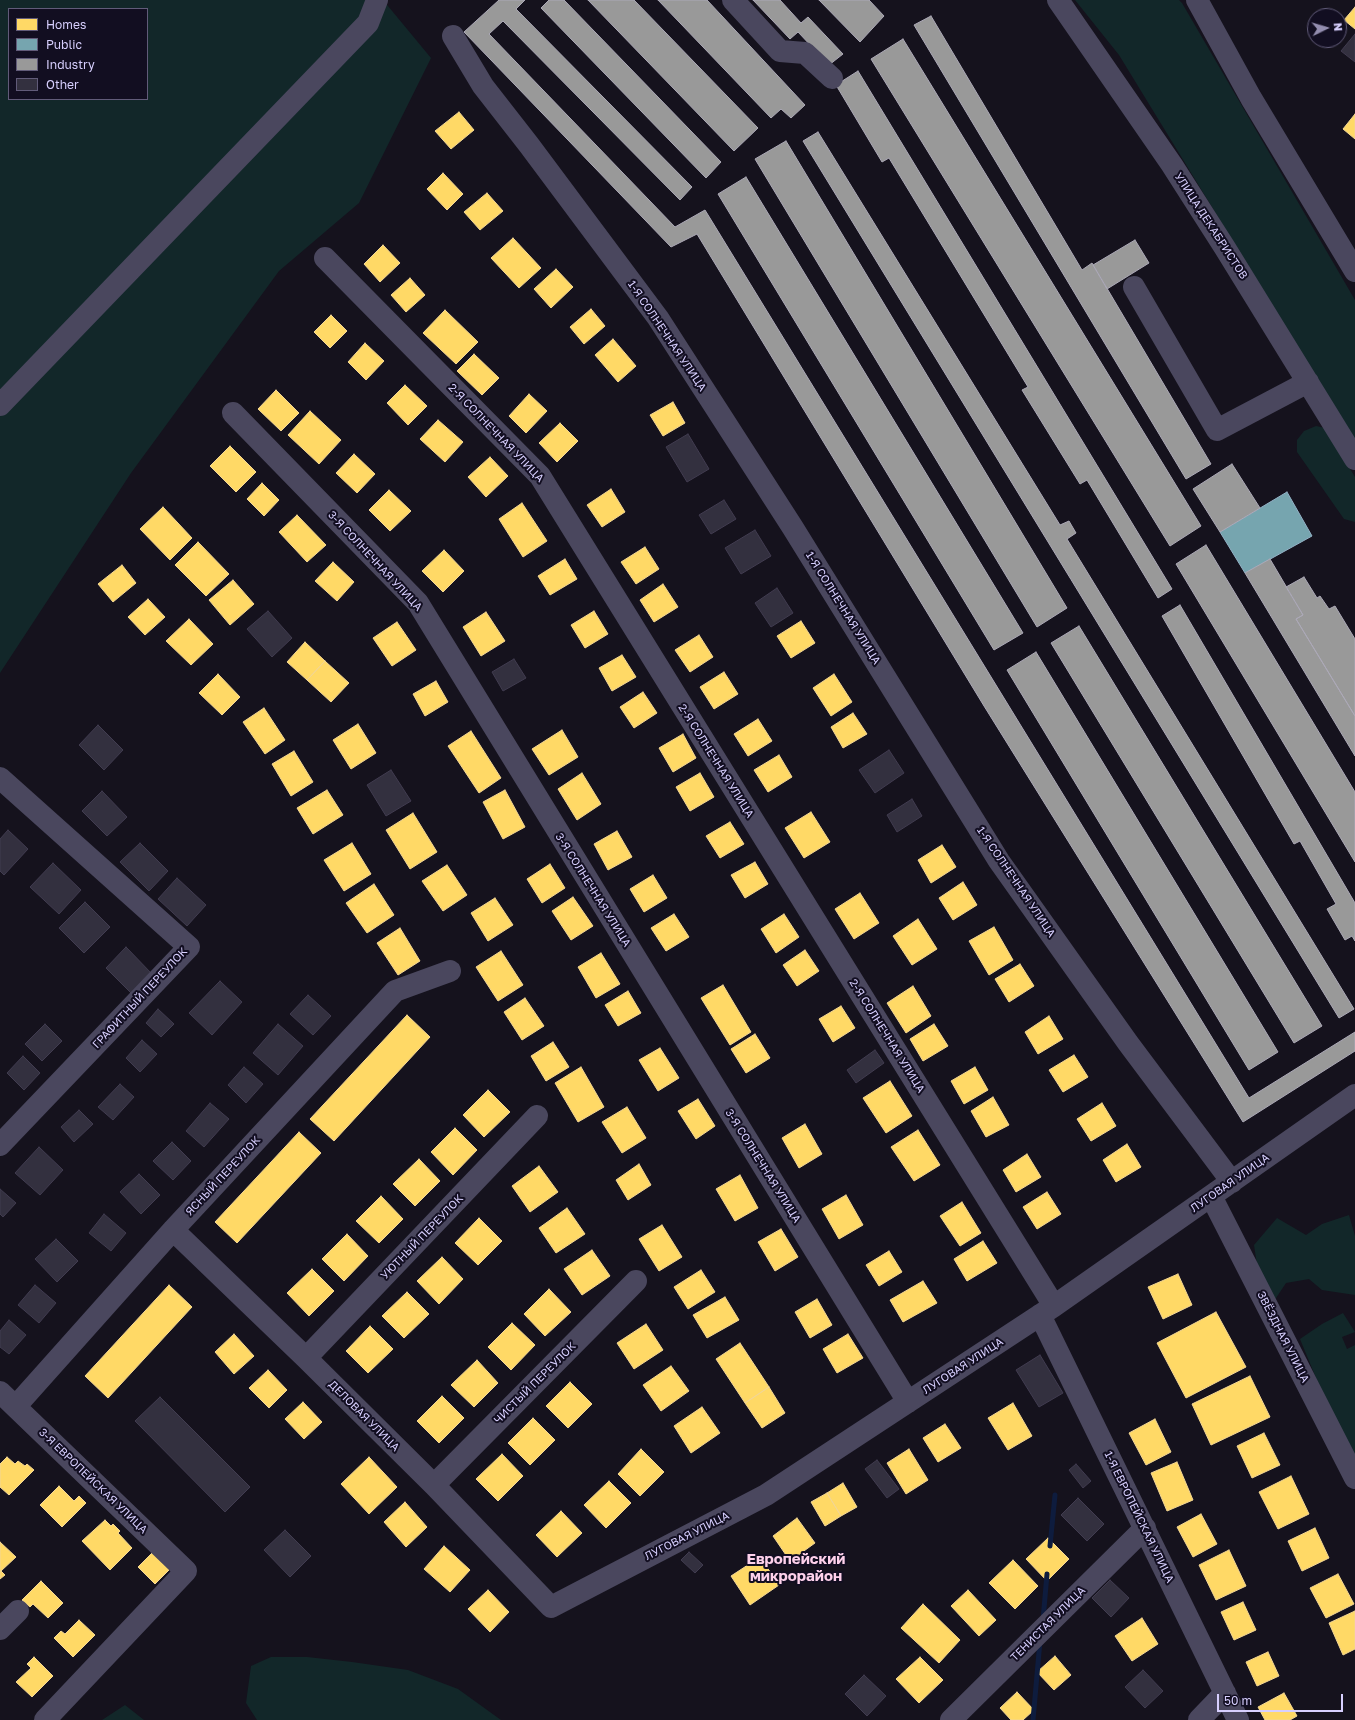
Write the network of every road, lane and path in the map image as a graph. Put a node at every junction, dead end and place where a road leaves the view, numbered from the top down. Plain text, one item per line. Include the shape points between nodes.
1 (377, 0) edge
2 (733, 0) edge
3 (1058, 0) edge
4 (1197, 0) edge
5 (453, 36) dead end
6 (832, 78) dead end
7 (325, 258) dead end
8 (1355, 271) edge
9 (1134, 286) dead end
10 (1308, 382) junction
11 (0, 405) edge
12 (233, 412) dead end
13 (1355, 459) edge
14 (0, 778) edge
15 (450, 971) dead end
16 (1355, 1095) edge
17 (538, 1116) dead end
18 (0, 1145) edge
19 (1232, 1182) junction
20 (1211, 1196) junction
21 (173, 1230) junction
22 (636, 1281) dead end
23 (1047, 1310) junction
24 (306, 1358) junction
25 (8, 1399) edge
26 (908, 1402) junction
27 (1355, 1478) edge
28 (434, 1485) junction
29 (1145, 1528) junction
30 (551, 1606) joint
31 (18, 1611) dead end
32 (0, 1629) edge
33 (1225, 1694) junction
34 (45, 1720) edge
35 (951, 1720) edge
36 (1199, 1720) edge
37 (1238, 1720) edge

1 - 11 street via 368,23
2 - 6 street via 780,51 805,53
3 - 10 street, УЛИЦА ДЕКАБРИСТОВ via 1172,165
4 - 8 street via 1251,98
5 - 19 street, 1-Я СОЛНЕЧНАЯ УЛИЦА via 483,86 658,318 793,528 999,861 1128,1044
7 - 23 street, 2-Я СОЛНЕЧНАЯ УЛИЦА via 540,476
9 - 10 street via 1217,430
10 - 13 street, УЛИЦА ДЕКАБРИСТОВ
12 - 26 street, 3-Я СОЛНЕЧНАЯ УЛИЦА via 418,604
14 - 18 street, ГРАФИТНЫЙ ПЕРЕУЛОК via 189,947
15 - 21 street, ЯСНЫЙ ПЕРЕУЛОК via 395,991
16 - 19 street, ЛУГОВАЯ УЛИЦА
17 - 24 street, УЮТНЫЙ ПЕРЕУЛОК
19 - 20 street, ЛУГОВАЯ УЛИЦА
20 - 23 street, ЛУГОВАЯ УЛИЦА
20 - 27 street, ЗВЁЗДНАЯ УЛИЦА
21 - 24 street, ДЕЛОВАЯ УЛИЦА
21 - 25 street, ЯСНЫЙ ПЕРЕУЛОК
22 - 28 street, ЧИСТЫЙ ПЕРЕУЛОК
23 - 26 street, ЛУГОВАЯ УЛИЦА
23 - 29 street, 1-Я ЕВРОПЕЙСКАЯ УЛИЦА
24 - 28 street, ДЕЛОВАЯ УЛИЦА
25 - 34 street, 3-Я ЕВРОПЕЙСКАЯ УЛИЦА via 186,1571
26 - 30 street, ЛУГОВАЯ УЛИЦА via 766,1495
28 - 30 street, ДЕЛОВАЯ УЛИЦА
29 - 33 street, 1-Я ЕВРОПЕЙСКАЯ УЛИЦА
29 - 35 street, ТЕНИСТАЯ УЛИЦА
31 - 32 street
33 - 36 street
33 - 37 street, 1-Я ЕВРОПЕЙСКАЯ УЛИЦА

